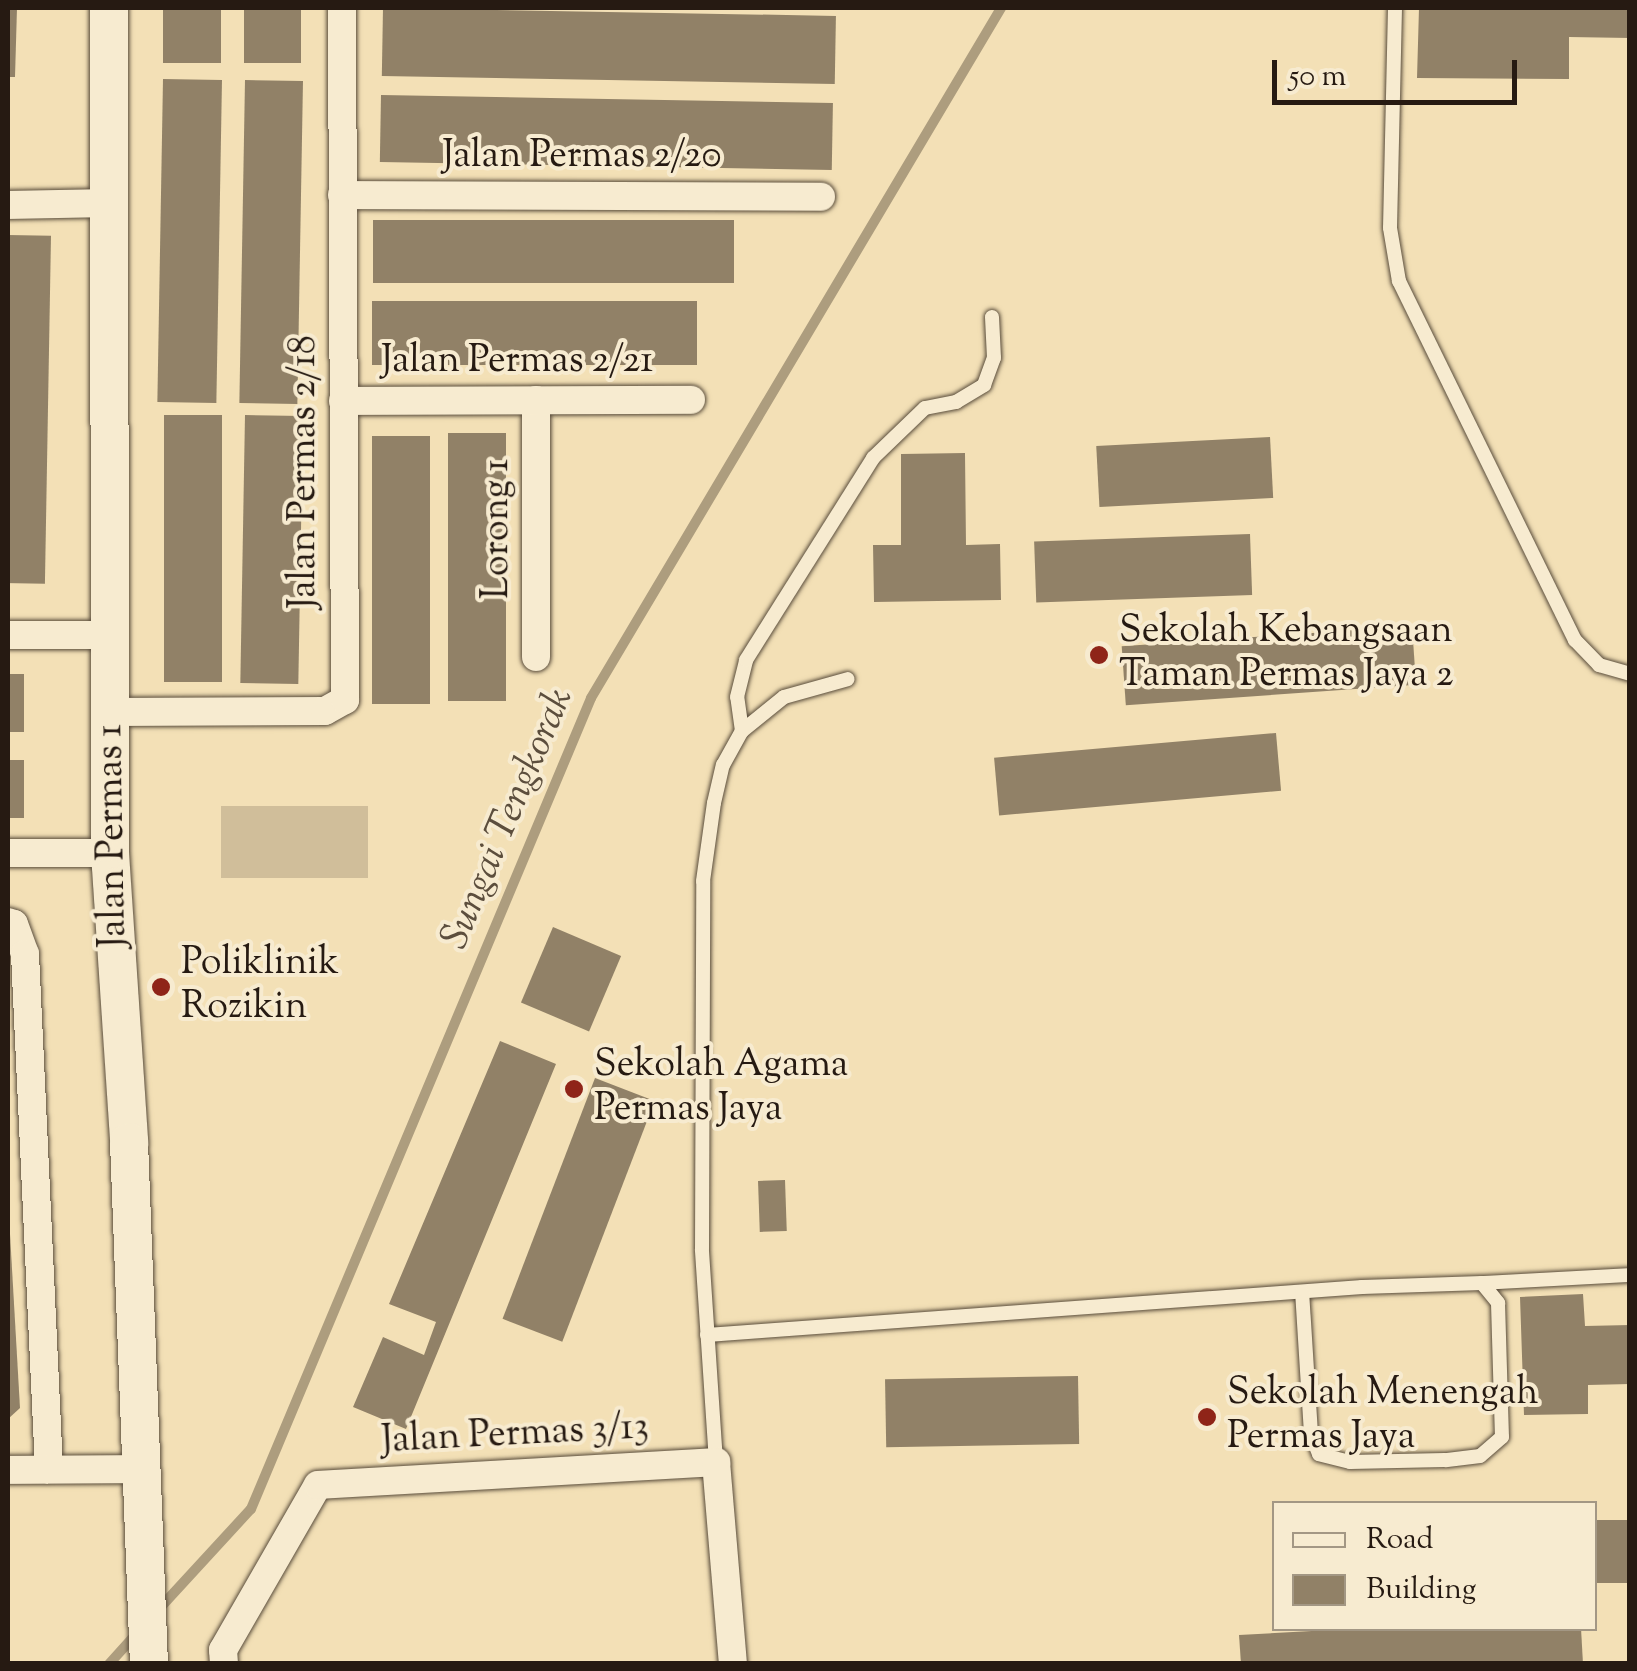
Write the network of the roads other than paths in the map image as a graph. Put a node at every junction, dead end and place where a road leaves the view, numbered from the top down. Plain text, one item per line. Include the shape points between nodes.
1 (109, 8) edge
2 (342, 8) edge
3 (1395, 8) edge
4 (342, 195) junction
5 (822, 197) dead end
6 (109, 203) junction
7 (8, 204) edge
8 (992, 318) dead end
9 (536, 400) junction
10 (691, 400) dead end
11 (343, 401) junction
12 (8, 635) edge
13 (111, 635) junction
14 (536, 657) dead end
15 (1630, 674) edge
16 (848, 679) dead end
17 (111, 712) junction
18 (742, 730) junction
19 (110, 853) junction
20 (8, 854) edge
21 (8, 922) edge
22 (1630, 1276) edge
23 (1482, 1283) junction
24 (1302, 1292) junction
25 (706, 1335) junction
26 (716, 1462) junction
27 (48, 1469) junction
28 (140, 1469) junction
29 (8, 1470) edge
30 (148, 1647) edge
31 (224, 1664) edge
32 (733, 1664) edge

1 - 6 street, Jalan Permas 1
2 - 4 street, Jalan Permas 2/18
3 - 15 lane via 1390,228 1399,281 1575,640 1598,664
4 - 5 street, Jalan Permas 2/20
4 - 11 street, Jalan Permas 2/18
6 - 7 street
6 - 13 street, Jalan Permas 1
8 - 18 lane via 994,358 984,385 956,402 925,408 873,458 746,660 736,696
9 - 10 street, Jalan Permas 2/21
9 - 11 street, Jalan Permas 2/21
9 - 14 street, Lorong 1
11 - 17 street, Jalan Permas 2/18 via 345,700 324,711
12 - 13 street
13 - 17 street, Jalan Permas 1
16 - 18 lane via 784,697
17 - 19 street, Jalan Permas 1
18 - 25 lane via 723,765 703,882
19 - 20 street
19 - 28 street, Jalan Permas 1
21 - 27 street via 25,954
22 - 23 lane
23 - 24 lane
23 - 24 lane via 1498,1303 1502,1437 1480,1456 1445,1460 1350,1462 1319,1454 1311,1434
24 - 25 lane
25 - 26 lane
26 - 31 street, Jalan Permas 3/13 via 318,1485 223,1650
26 - 32 street
27 - 28 street
27 - 29 street
28 - 30 street, Jalan Permas 1

